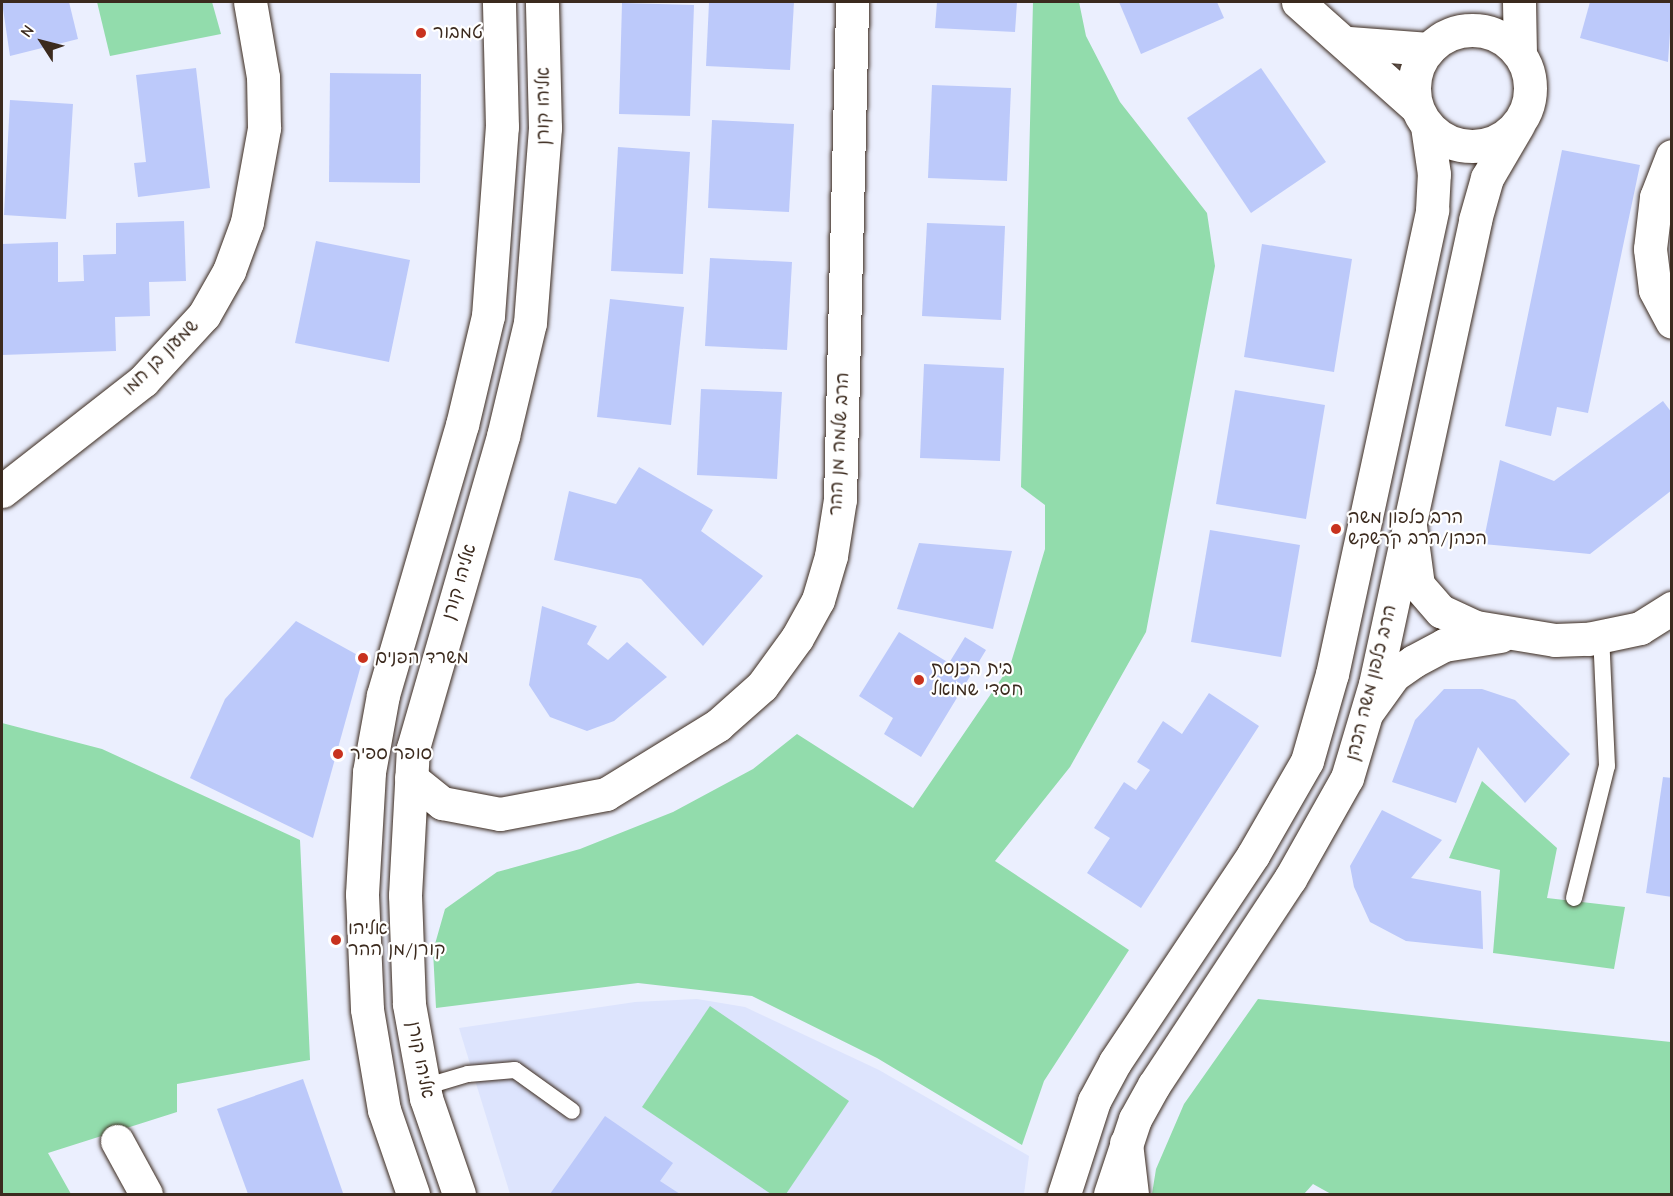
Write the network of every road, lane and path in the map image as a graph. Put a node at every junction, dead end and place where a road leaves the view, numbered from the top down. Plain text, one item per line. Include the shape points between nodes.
1 (250, 2) edge
2 (481, 2) edge
3 (499, 2) edge
4 (542, 2) edge
5 (852, 2) edge
6 (1298, 2) edge
7 (1468, 2) edge
8 (1519, 2) edge
9 (1439, 41) junction
10 (1349, 43) junction
11 (501, 48) junction
12 (1520, 52) junction
13 (1422, 117) junction
14 (1518, 125) junction
15 (1671, 156) edge
16 (1671, 322) edge
17 (2, 491) edge
18 (1410, 525) junction
19 (1671, 608) edge
20 (1508, 635) junction
21 (1601, 636) junction
22 (1368, 711) junction
23 (411, 778) junction
24 (1574, 898) dead end
25 (424, 1087) junction
26 (572, 1111) dead end
27 (117, 1141) dead end
28 (1126, 1143) junction
29 (146, 1194) edge
30 (413, 1194) edge
31 (459, 1194) edge
32 (1064, 1194) edge
33 (1110, 1194) edge
34 (1132, 1194) edge

1 - 17 street, שמעון בן חמו via 263,76 264,128 247,222 229,271 204,315 143,381
2 - 11 lane
3 - 11 street
4 - 23 street, אליהו קורן via 545,128 530,323 503,436 424,705
5 - 23 street, הרב שלמה מן ההר via 840,499 831,556 818,600 797,638 762,686 718,724 606,794 500,814 442,803
6 - 10 street
7 - 9 street
8 - 12 street
9 - 10 street
9 - 12 street via 1488,31
9 - 13 street via 1415,77
10 - 13 street
11 - 30 street via 502,127 488,316 462,425 383,695 369,772 362,894 367,1009 384,1110
12 - 14 street via 1531,90
13 - 14 street via 1456,144 1473,147 1505,137
13 - 32 street via 1434,174 1432,210 1332,674 1307,761 1253,855 1115,1062 1094,1101
14 - 18 street, הרב כלפון משה הכהן via 1487,178 1475,220
15 - 16 street via 1656,197 1650,249 1655,290
18 - 20 street via 1418,585 1441,611
18 - 22 street, הרב כלפון משה הכהן
19 - 21 street via 1640,628
20 - 21 street via 1556,640
20 - 22 street via 1444,645 1414,661 1394,675
21 - 24 lane via 1606,766
22 - 28 street, הרב כלפון משה הכהן via 1347,778 1321,828 1154,1085
23 - 25 street, אליהו קורן via 405,949
25 - 26 lane via 468,1074 515,1070
25 - 31 street, אליהו קורן
27 - 29 street
28 - 33 street, הרב כלפון משה הכהן
28 - 34 street

